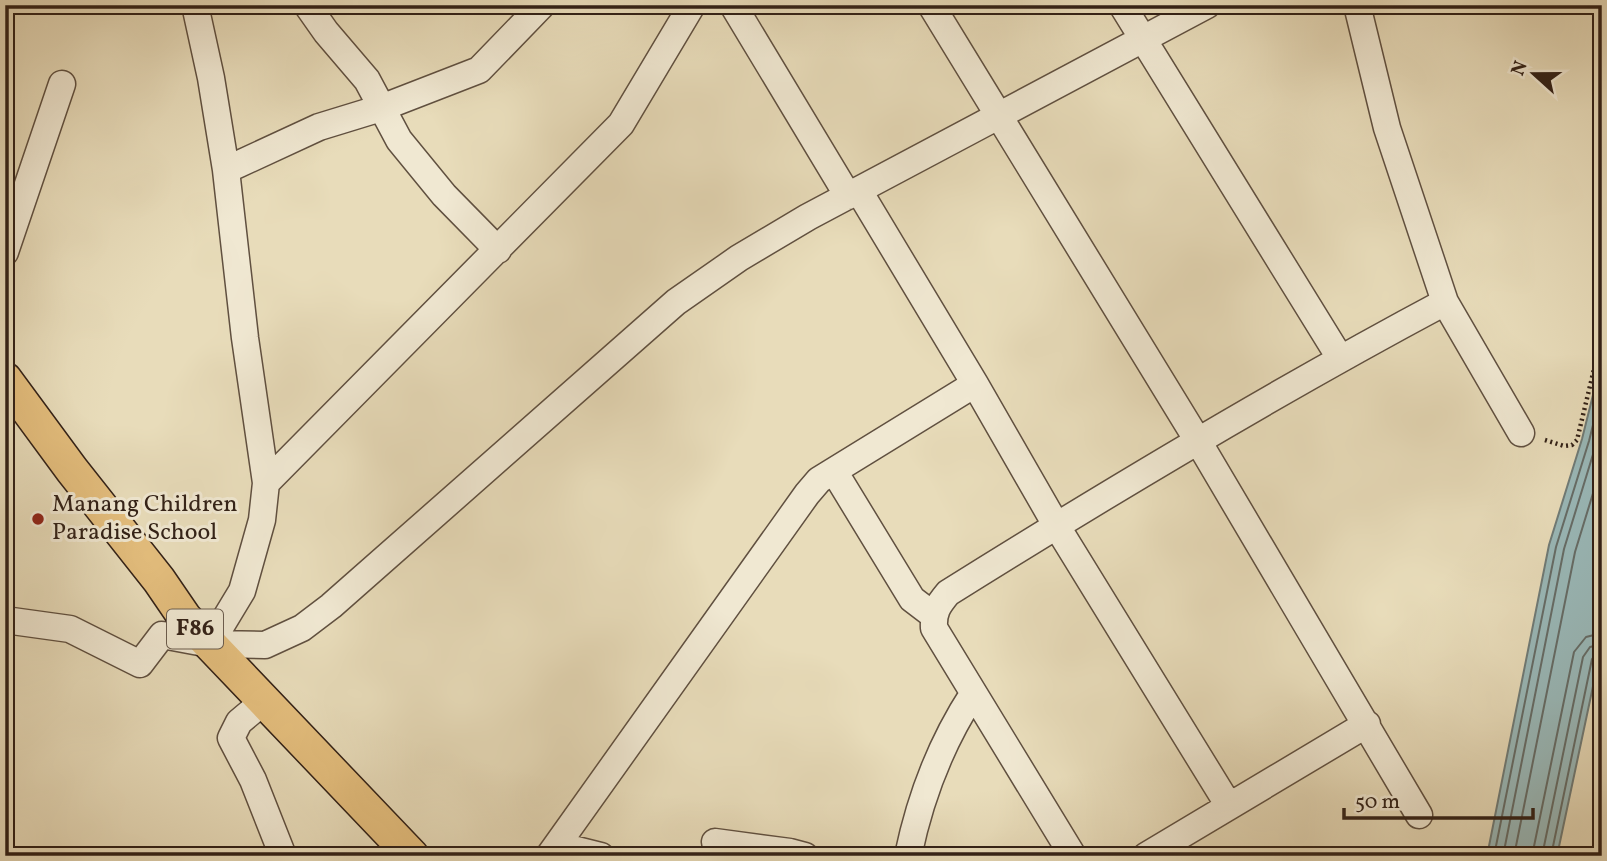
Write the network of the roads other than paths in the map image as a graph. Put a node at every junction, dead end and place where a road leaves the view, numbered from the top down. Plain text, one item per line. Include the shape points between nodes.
1 (195, 5) edge
2 (307, 5) edge
3 (692, 5) edge
4 (733, 5) edge
5 (931, 5) edge
6 (1122, 5) edge
7 (1207, 5) edge
8 (1357, 5) edge
9 (541, 6) edge
10 (1144, 40) junction
11 (62, 84) dead end
12 (381, 108) junction
13 (998, 117) junction
14 (226, 170) junction
15 (853, 193) junction
16 (498, 250) junction
17 (5, 252) edge
18 (1445, 302) junction
19 (1340, 358) junction
20 (5, 379) edge
21 (975, 384) junction
22 (1521, 433) road end
23 (1198, 441) junction
24 (834, 471) junction
25 (266, 483) junction
26 (1056, 525) junction
27 (933, 615) junction
28 (5, 620) edge
29 (210, 644) junction
30 (973, 694) junction
31 (264, 701) junction
32 (1367, 724) junction
33 (1229, 806) junction
34 (1419, 815) dead end
35 (715, 842) dead end
36 (553, 850) edge
37 (914, 850) edge
38 (283, 856) edge
39 (412, 856) edge
40 (601, 856) edge
41 (805, 856) edge
42 (1073, 856) edge
43 (1146, 856) edge

1 - 14 street
2 - 12 street via 367,80
3 - 16 street via 621,124
4 - 15 street
5 - 13 street
6 - 10 street
7 - 10 street
8 - 18 street via 1387,128
9 - 12 street via 478,70
10 - 13 street
10 - 19 street
11 - 17 street
12 - 14 street via 310,130
12 - 16 street via 399,140
13 - 15 street
13 - 23 street
14 - 25 street
15 - 21 street
15 - 29 street via 739,258 676,302 302,628 265,645
16 - 25 street
18 - 19 street
18 - 22 street
19 - 23 street
20 - 29 main road, F86 via 185,618
21 - 24 street
21 - 26 street
23 - 26 street
23 - 32 street
24 - 27 street via 912,599
24 - 36 street via 807,494
25 - 29 street via 262,520 242,591
26 - 27 street via 948,593
26 - 33 street
27 - 30 street via 934,628
28 - 29 street via 70,629 140,664 162,635
29 - 31 main road, F86
30 - 37 street via 956,720 923,794
30 - 42 street
31 - 38 street via 239,722 230,738 253,780
31 - 39 main road, F86
32 - 33 street
32 - 34 street
33 - 43 street
35 - 41 street
36 - 40 street

